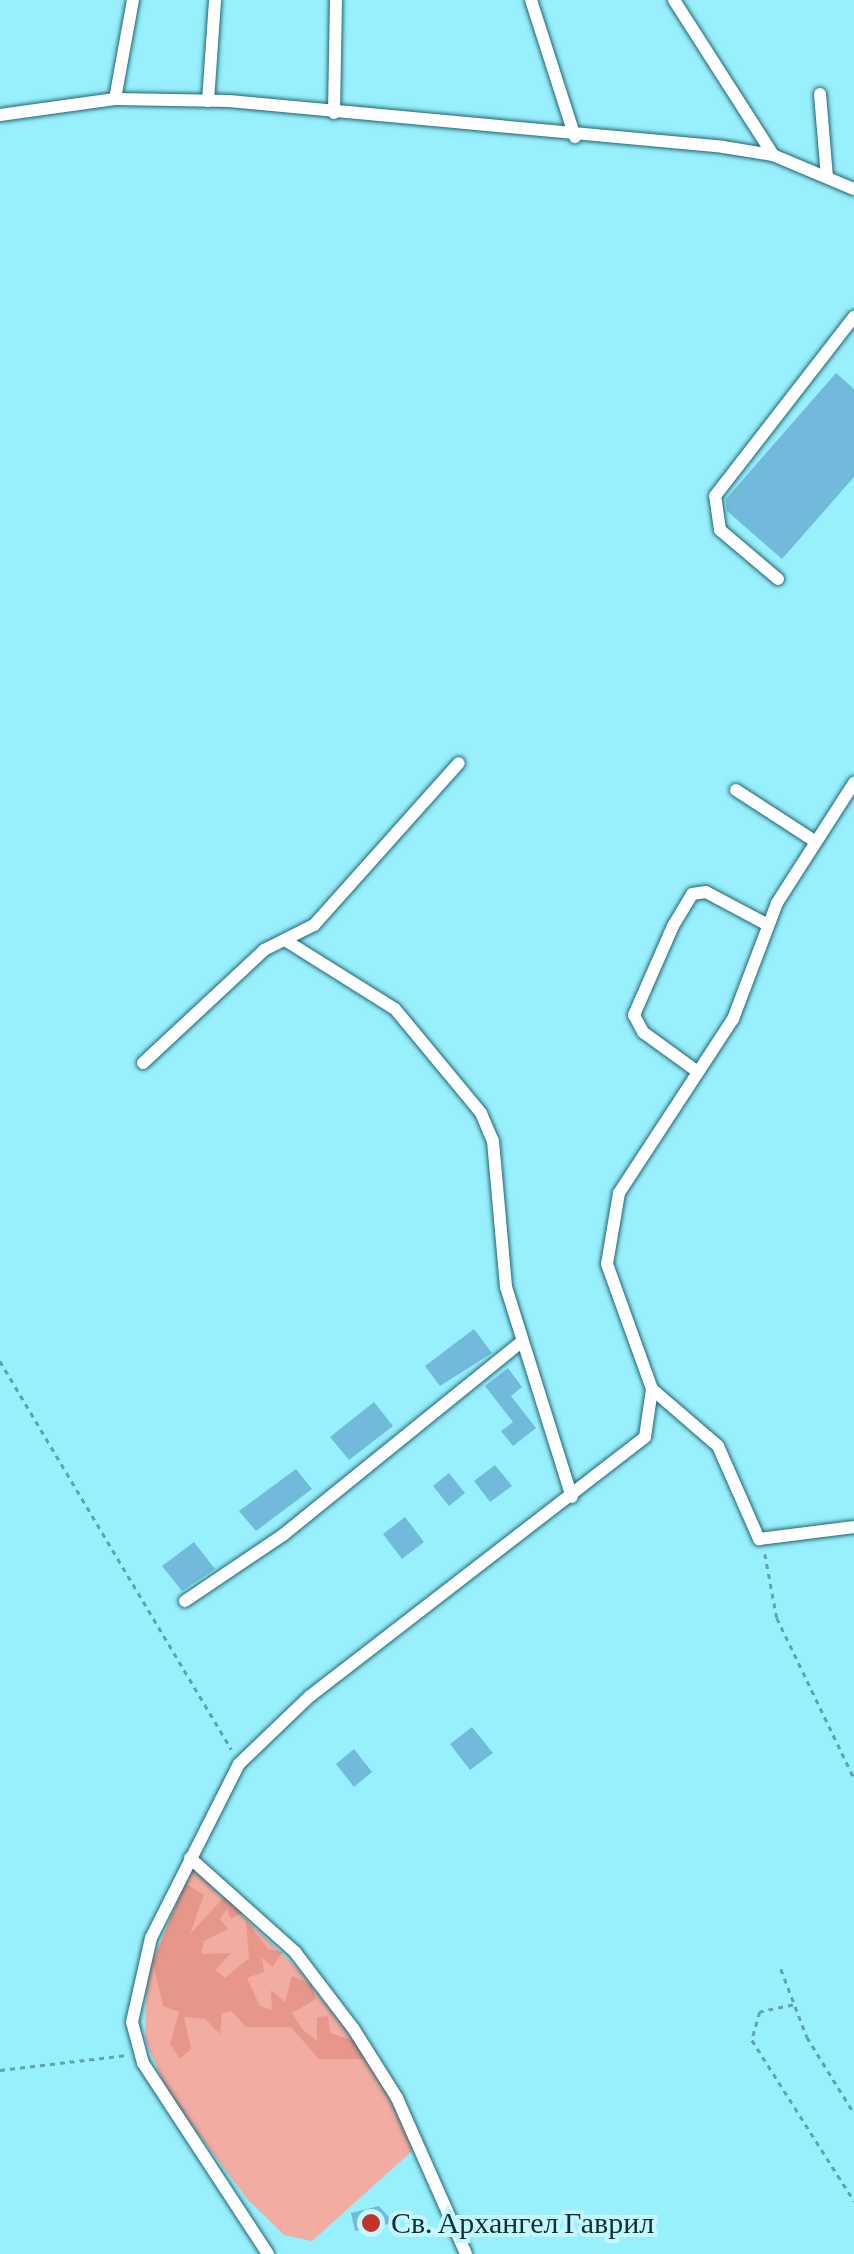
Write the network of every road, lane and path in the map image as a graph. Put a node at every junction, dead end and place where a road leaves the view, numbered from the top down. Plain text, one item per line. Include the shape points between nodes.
1 (134, 0) edge
2 (215, 0) edge
3 (336, 0) edge
4 (530, 0) edge
5 (674, 0) edge
6 (820, 94) dead end
7 (114, 99) junction
8 (208, 101) junction
9 (334, 113) junction
10 (0, 115) edge
11 (575, 137) junction
12 (773, 155) junction
13 (827, 177) junction
14 (854, 189) edge
15 (854, 317) edge
16 (778, 579) dead end
17 (459, 763) dead end
18 (852, 789) edge
19 (736, 790) dead end
20 (816, 842) junction
21 (768, 926) junction
22 (288, 942) junction
23 (143, 1064) dead end
24 (698, 1072) junction
25 (520, 1344) junction
26 (0, 1362) edge
27 (652, 1389) junction
28 (572, 1497) junction
29 (854, 1527) edge
30 (759, 1538) junction
31 (185, 1601) dead end
32 (239, 1764) junction
33 (854, 1778) edge
34 (190, 1858) junction
35 (781, 1969) dead end
36 (794, 2004) junction
37 (140, 2054) junction
38 (0, 2070) edge
39 (854, 2113) edge
40 (854, 2201) edge
41 (268, 2254) edge
42 (466, 2254) edge

1 - 7 street
2 - 8 street
3 - 9 street
4 - 11 street
5 - 12 street
6 - 13 street
7 - 8 street
7 - 10 street
8 - 9 street
9 - 11 street
11 - 12 street
12 - 13 street
13 - 14 street
15 - 16 street via 716,496 720,530
17 - 22 street via 314,925
18 - 20 street
19 - 20 street
20 - 21 street
21 - 24 street via 733,1019
21 - 24 street via 706,892 692,894 673,926 634,1014 643,1032
22 - 23 street via 252,960
22 - 25 street via 396,1009 466,1086 494,1141
24 - 27 street via 619,1193 610,1224 614,1301
25 - 28 street
25 - 31 street via 284,1535
26 - 32 path
27 - 28 street via 644,1437
27 - 30 street via 718,1446
28 - 32 street via 310,1696
29 - 30 street
30 - 33 path via 777,1618
32 - 34 street
34 - 37 street via 136,1981
34 - 42 street via 295,1952 354,2028 397,2098
35 - 36 path
36 - 39 path
36 - 40 path via 760,2012 752,2040
37 - 38 path
37 - 41 street

